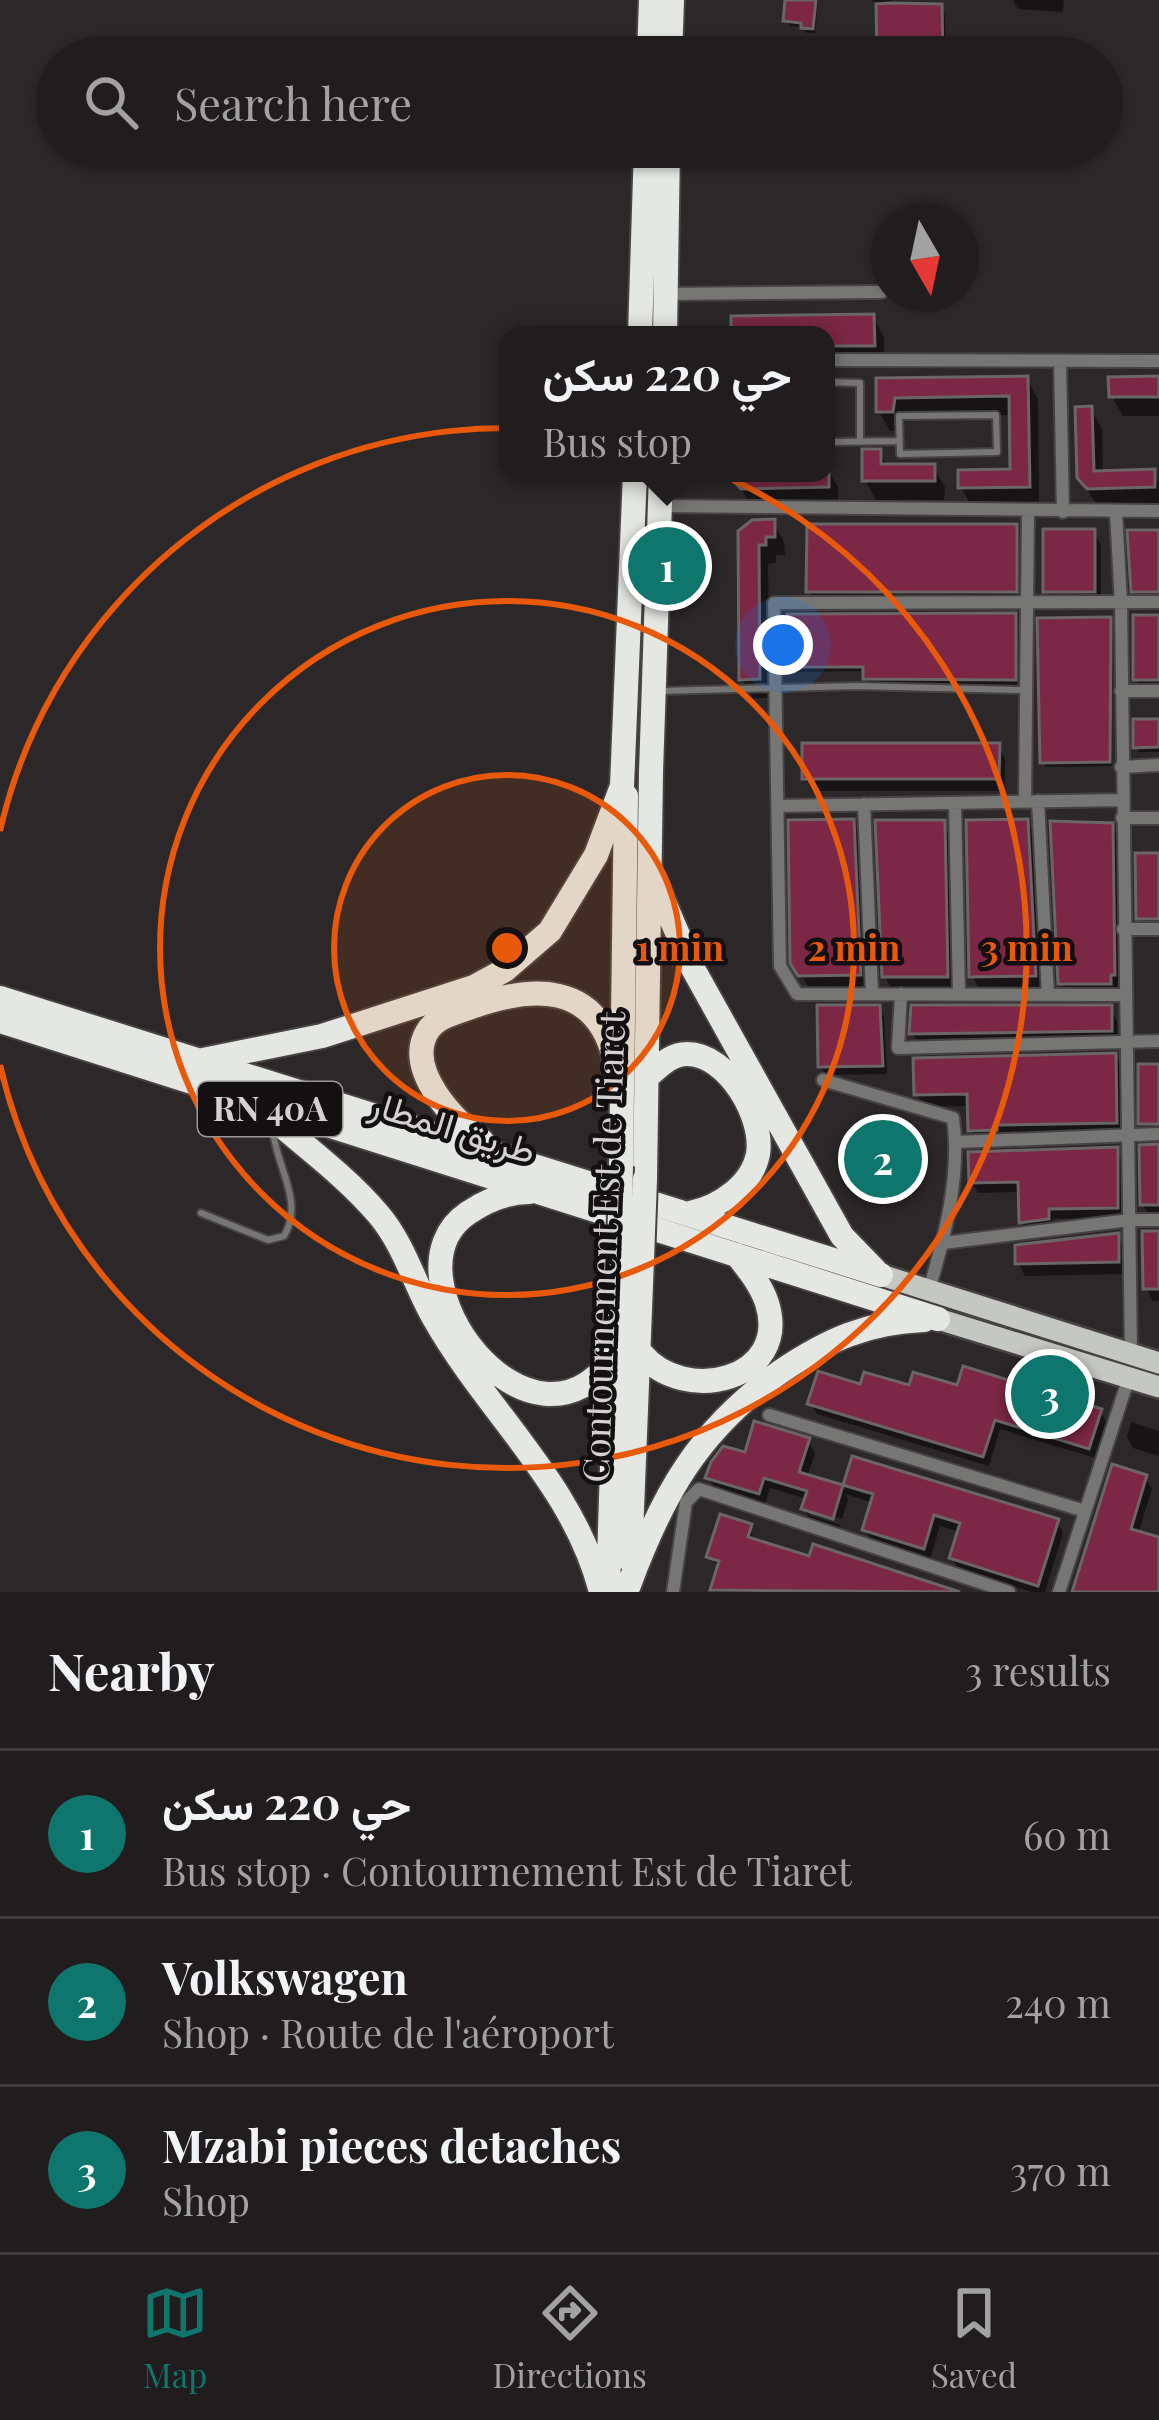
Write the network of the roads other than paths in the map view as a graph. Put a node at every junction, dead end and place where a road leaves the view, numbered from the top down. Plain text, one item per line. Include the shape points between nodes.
1 (651, 0) edge
2 (672, 0) edge
3 (650, 36) edge
4 (671, 36) edge
5 (645, 168) edge
6 (668, 168) edge
7 (871, 292) edge
8 (665, 294) junction
9 (640, 326) edge
10 (664, 326) edge
11 (835, 360) edge
12 (1060, 361) junction
13 (1159, 361) edge
14 (835, 382) edge
15 (860, 441) junction
16 (899, 441) junction
17 (835, 442) edge
18 (635, 482) edge
19 (661, 482) edge
20 (660, 506) junction
21 (1028, 511) junction
22 (1159, 511) edge
23 (1064, 512) junction
24 (1116, 512) junction
25 (1159, 602) edge
26 (1028, 603) junction
27 (1121, 603) junction
28 (776, 688) junction
29 (1027, 690) junction
30 (653, 691) junction
31 (1159, 691) edge
32 (1121, 692) junction
33 (626, 716) junction
34 (1159, 765) edge
35 (1121, 767) junction
36 (1121, 800) junction
37 (1032, 801) junction
38 (955, 802) junction
39 (864, 804) junction
40 (778, 806) junction
41 (1121, 818) junction
42 (1159, 818) edge
43 (649, 866) junction
44 (1123, 929) junction
45 (1159, 929) edge
46 (872, 994) junction
47 (901, 994) junction
48 (959, 994) junction
49 (1048, 994) junction
50 (1125, 995) junction
51 (0, 998) edge
52 (0, 1021) edge
53 (1159, 1041) edge
54 (1126, 1042) junction
55 (186, 1065) junction
56 (647, 1077) junction
57 (823, 1080) dead end
58 (623, 1098) junction
59 (266, 1113) junction
60 (1159, 1134) edge
61 (1127, 1135) junction
62 (956, 1142) junction
63 (503, 1156) junction
64 (542, 1192) junction
65 (201, 1213) dead end
66 (691, 1214) junction
67 (1130, 1220) junction
68 (1159, 1220) edge
69 (943, 1243) junction
70 (737, 1255) junction
71 (630, 1257) junction
72 (788, 1258) junction
73 (881, 1275) junction
74 (929, 1290) junction
75 (938, 1319) junction
76 (628, 1353) junction
77 (1159, 1354) edge
78 (1159, 1364) edge
79 (1130, 1366) junction
80 (1159, 1387) edge
81 (769, 1415) dead end
82 (1085, 1511) junction
83 (617, 1590) edge
84 (674, 1592) edge
85 (1009, 1592) edge
86 (1059, 1592) edge

1 - 3 highway
2 - 4 highway
5 - 9 highway
6 - 8 highway
7 - 8 street
8 - 10 highway
11 - 12 street
12 - 13 street
12 - 23 street
14 - 15 lane via 860,383
15 - 16 lane
15 - 17 lane
16 - 16 lane via 900,454 997,452 996,415 899,416
18 - 33 highway
19 - 20 highway, Contournement Est de Tiaret
20 - 21 street
20 - 30 highway, Contournement Est de Tiaret
21 - 23 street
21 - 26 street
22 - 24 street
23 - 24 street
24 - 27 street
25 - 27 street
26 - 27 street
26 - 28 street via 774,603
26 - 29 street
27 - 32 street
28 - 29 lane
28 - 30 lane
28 - 40 street
29 - 37 street
30 - 43 highway, Contournement Est de Tiaret
31 - 32 street
32 - 35 street
33 - 55 highway via 612,820 573,900 525,955 444,997 307,1040
33 - 58 highway, Contournement Est de Tiaret
34 - 35 street
35 - 36 street
36 - 37 street
36 - 41 street
37 - 38 street
37 - 49 street
38 - 39 street
38 - 48 street
39 - 40 street
39 - 46 street
40 - 46 street via 780,966 797,994
41 - 42 street
41 - 44 street
43 - 56 highway, Contournement Est de Tiaret
43 - 73 highway via 691,965 842,1236
44 - 45 street
44 - 50 street
46 - 47 street
47 - 48 street
47 - 54 street via 898,1048
48 - 49 street
49 - 50 street
50 - 54 street
51 - 55 highway, طريق المطار / RN 40A
52 - 55 highway, طريق المطار / RN 40A
53 - 54 street
54 - 61 street
55 - 59 highway, طريق المطار / RN 40A
55 - 63 highway, طريق المطار / RN 40A
56 - 66 highway via 670,1058 700,1056 732,1079 757,1130 752,1171 716,1205
56 - 71 highway, Contournement Est de Tiaret, bridge via 645,1179
57 - 62 street via 953,1118
58 - 63 highway via 608,1034 569,999 521,992 440,1018 422,1049 438,1100
58 - 71 highway, Contournement Est de Tiaret, bridge
59 - 64 highway, طريق المطار / RN 40A
59 - 65 lane via 290,1194 287,1232 268,1240
59 - 83 highway via 395,1238 434,1319 546,1474
60 - 61 street
61 - 62 street
61 - 67 street
62 - 69 street
63 - 66 highway, RN 40A
64 - 70 highway, RN 40A
64 - 76 highway via 502,1195 460,1218 440,1260 458,1327 487,1365 529,1391 555,1394 593,1381
66 - 72 highway, RN 40A
67 - 68 street
67 - 69 street
67 - 79 street
69 - 74 street
70 - 72 highway, RN 40A
70 - 76 highway via 758,1283 770,1320 766,1343 743,1372 704,1383
71 - 76 highway, Contournement Est de Tiaret
72 - 73 highway, RN 40A
72 - 75 highway, RN 40A
73 - 74 main road, RN 40A
74 - 79 main road, RN 40A
75 - 79 main road, RN 40A
75 - 83 highway via 867,1325 755,1390 718,1423 674,1483
76 - 83 highway, Contournement Est de Tiaret
77 - 79 street
78 - 79 main road, RN 40A
79 - 80 main road, RN 40A
79 - 82 street
81 - 82 street
82 - 86 street
84 - 85 street via 686,1502 699,1489

